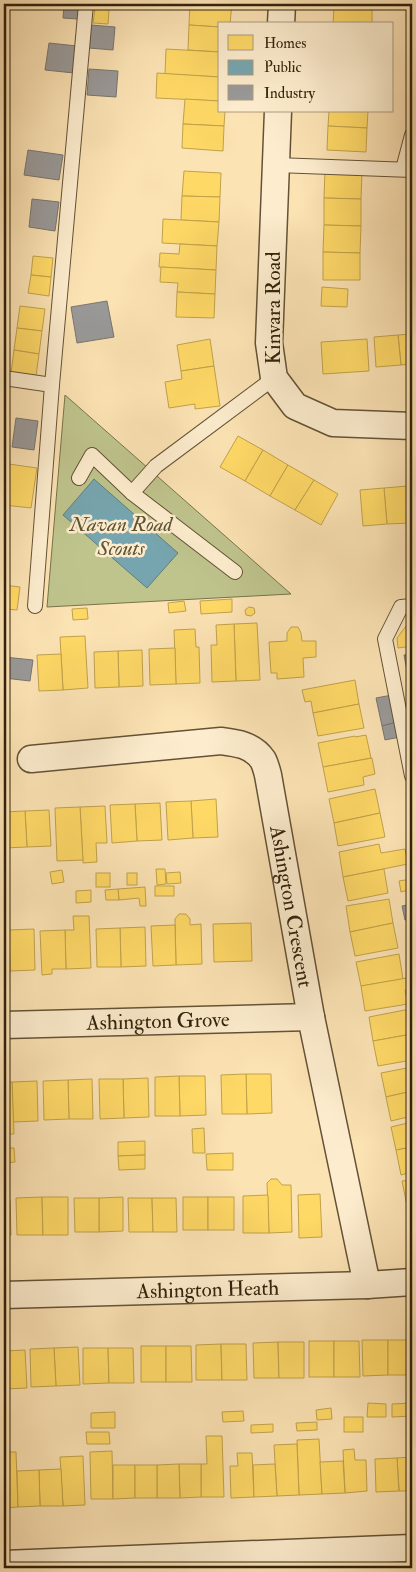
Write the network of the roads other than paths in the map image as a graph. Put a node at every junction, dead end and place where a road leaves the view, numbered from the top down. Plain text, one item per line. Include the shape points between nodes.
1 (86, 4) edge
2 (282, 4) edge
3 (282, 22) edge
4 (278, 112) edge
5 (412, 135) edge
6 (276, 165) junction
7 (408, 170) edge
8 (4, 378) edge
9 (274, 378) junction
10 (52, 385) junction
11 (412, 426) edge
12 (79, 478) dead end
13 (132, 493) junction
14 (235, 572) dead end
15 (35, 606) dead end
16 (412, 606) edge
17 (31, 759) dead end
18 (412, 776) edge
19 (311, 1017) junction
20 (4, 1025) edge
21 (412, 1282) edge
22 (367, 1285) junction
23 (4, 1296) edge
24 (412, 1548) edge
25 (4, 1564) edge

1 - 10 lane
2 - 3 street
4 - 6 street, Kinvara Road
5 - 7 lane
6 - 7 lane
6 - 9 street, Kinvara Road via 269,343
8 - 10 lane
9 - 11 street, Kinvara Road via 295,406 333,423
9 - 13 lane via 156,466
10 - 15 lane
12 - 13 lane via 92,455
13 - 14 lane
16 - 18 lane via 401,607 385,639
17 - 19 street, Ashington Crescent via 221,741 251,748 263,760 268,775
19 - 20 street, Ashington Grove
19 - 22 street, Ashington Crescent
21 - 22 street, Ashington Heath
22 - 23 street, Ashington Heath
24 - 25 street

